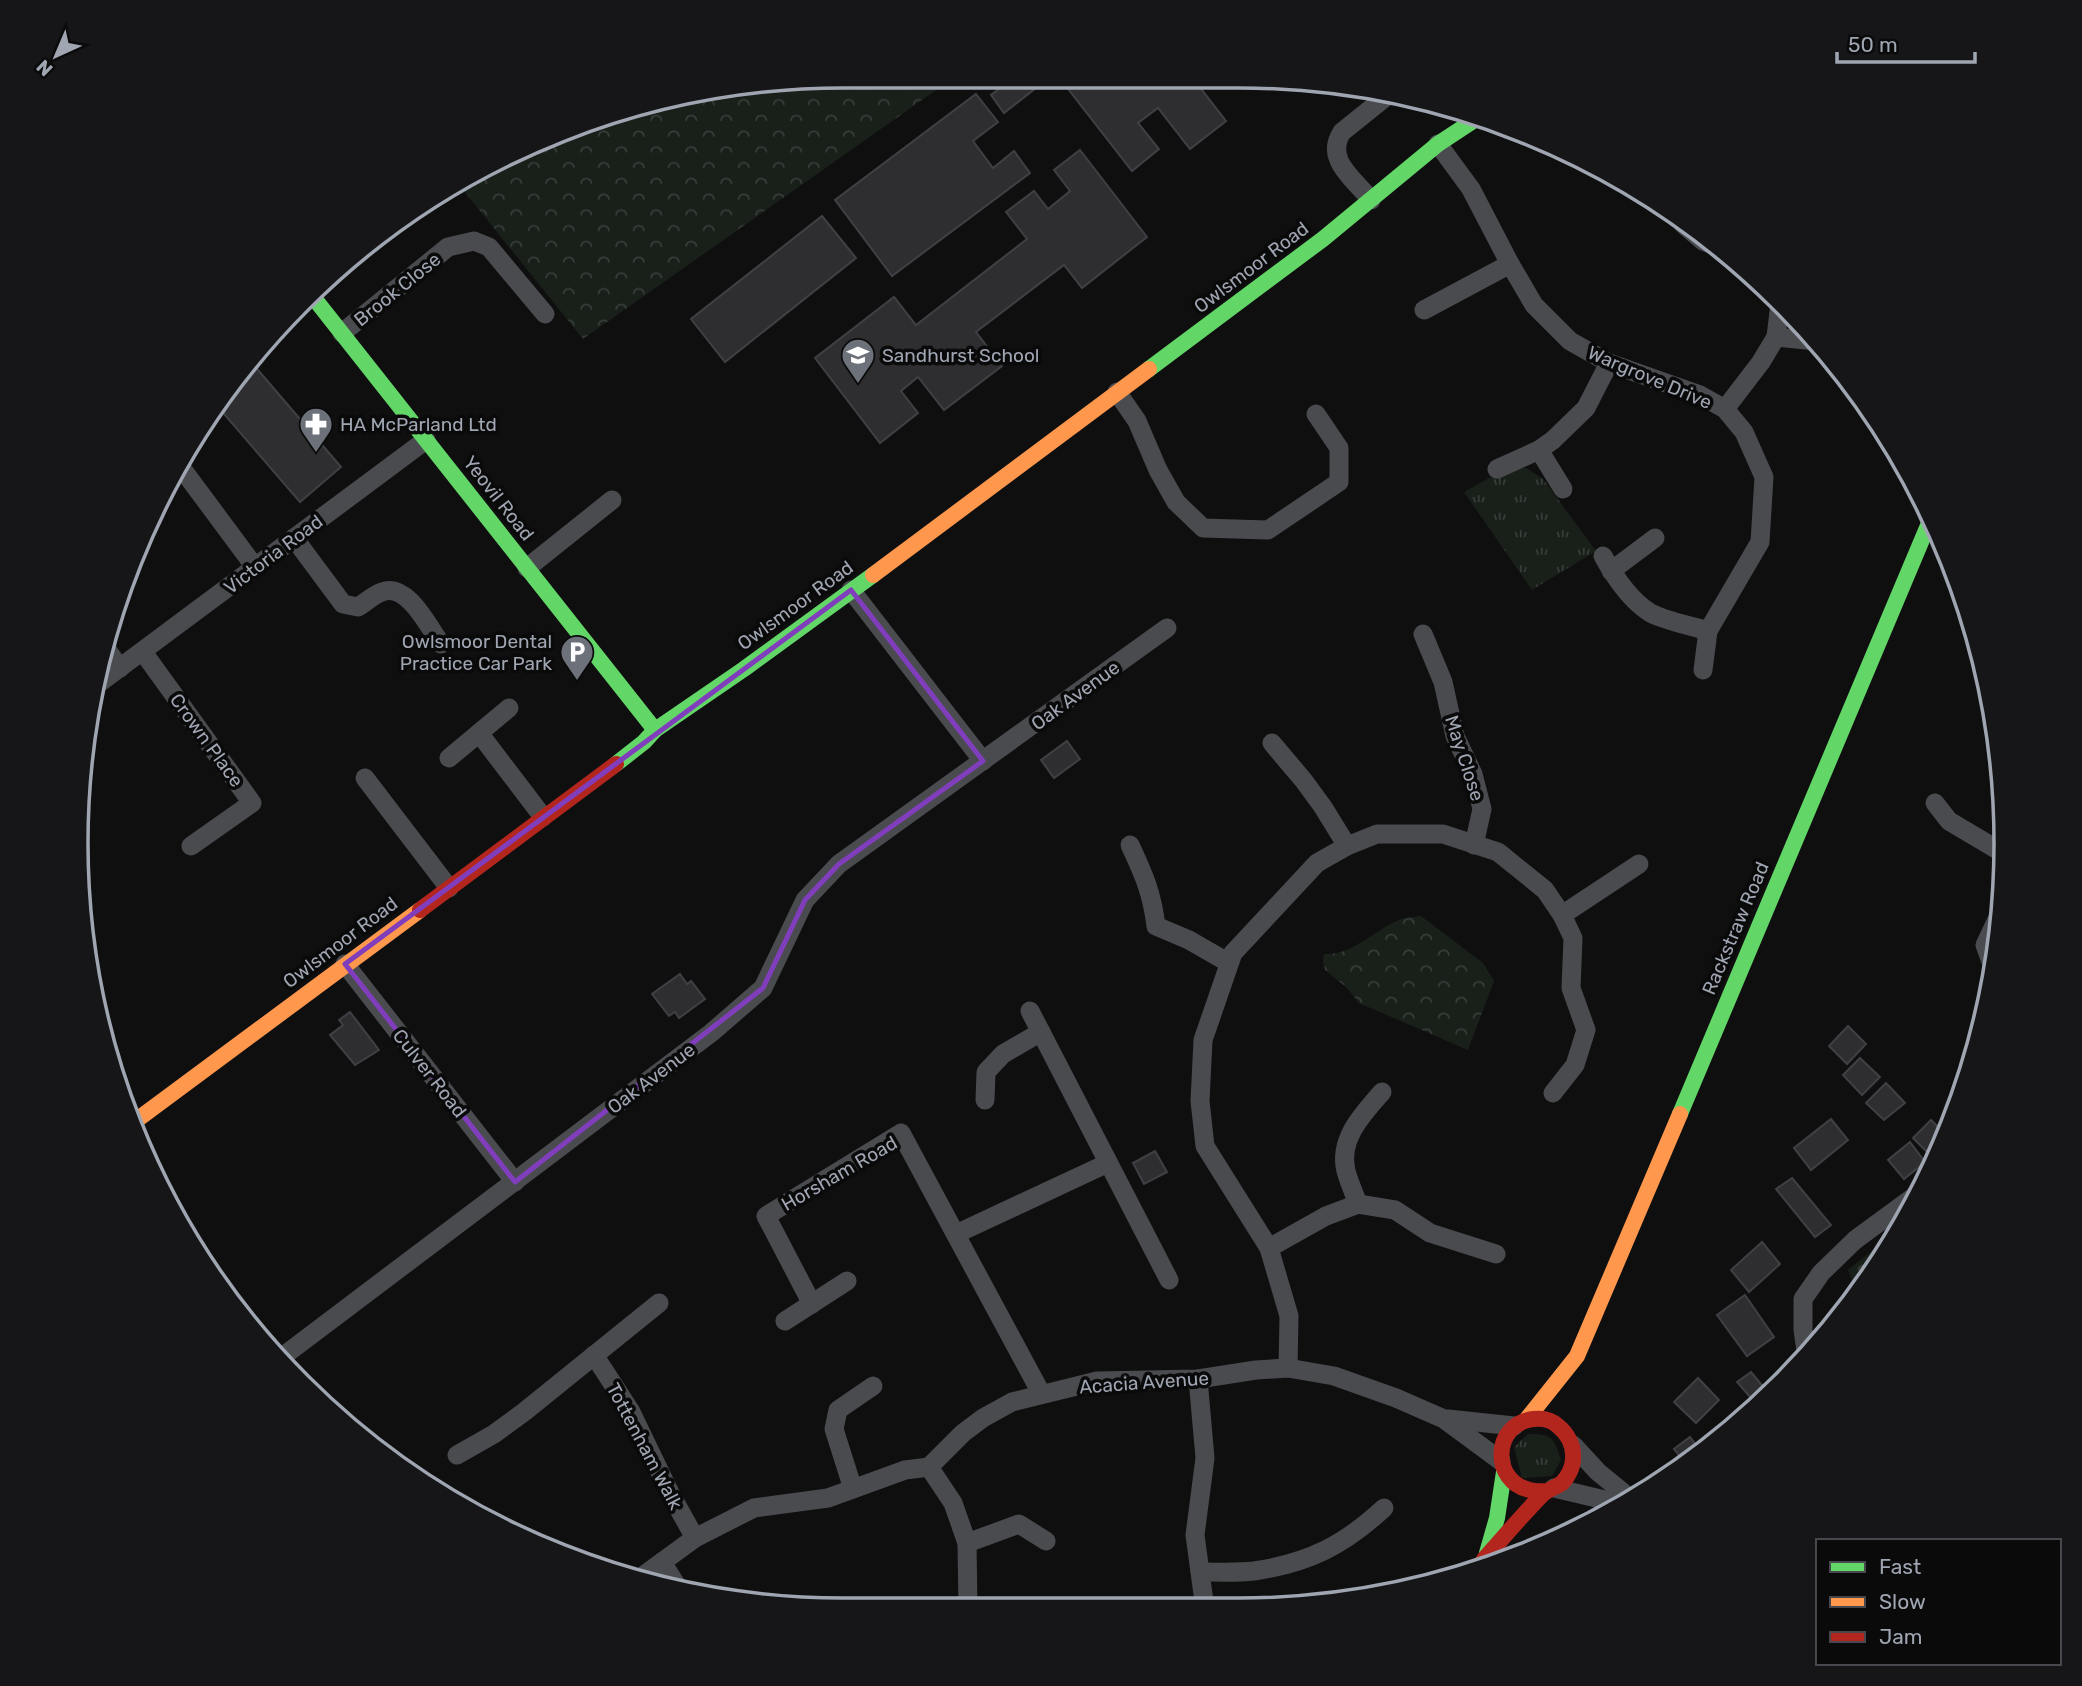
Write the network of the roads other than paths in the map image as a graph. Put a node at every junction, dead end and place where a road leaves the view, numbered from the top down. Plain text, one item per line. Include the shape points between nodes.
1 (1380, 101) edge
2 (1469, 124) edge
3 (1438, 144) junction
4 (1371, 200) junction
5 (1510, 264) junction
6 (317, 302) edge
7 (1424, 310) dead end
8 (545, 314) dead end
9 (1779, 315) edge
10 (342, 333) junction
11 (1776, 337) junction
12 (1802, 340) edge
13 (1609, 363) junction
14 (1117, 392) junction
15 (1725, 409) junction
16 (1316, 414) dead end
17 (426, 440) junction
18 (1539, 450) junction
19 (1497, 469) dead end
20 (185, 472) edge
21 (1563, 489) dead end
22 (612, 500) dead end
23 (1926, 530) edge
24 (294, 538) junction
25 (1655, 538) dead end
26 (255, 567) junction
27 (527, 568) junction
28 (851, 590) junction
29 (1167, 628) dead end
30 (1708, 631) junction
31 (1423, 634) dead end
32 (441, 644) dead end
33 (143, 652) junction
34 (111, 656) edge
35 (120, 668) junction
36 (1703, 670) dead end
37 (106, 678) edge
38 (509, 708) dead end
39 (654, 730) junction
40 (479, 733) junction
41 (1272, 743) dead end
42 (449, 758) dead end
43 (982, 761) junction
44 (365, 778) dead end
45 (1935, 803) dead end
46 (543, 817) junction
47 (1130, 845) dead end
48 (1474, 845) junction
49 (191, 846) dead end
50 (1347, 846) junction
51 (1994, 848) edge
52 (1639, 864) dead end
53 (449, 888) junction
54 (1562, 915) junction
55 (1229, 963) junction
56 (345, 964) junction
57 (1030, 1011) dead end
58 (1041, 1031) junction
59 (1382, 1092) dead end
60 (1553, 1093) dead end
61 (985, 1100) dead end
62 (140, 1118) edge
63 (1108, 1163) junction
64 (515, 1182) junction
65 (1358, 1204) junction
66 (1901, 1206) edge
67 (956, 1234) junction
68 (1269, 1248) junction
69 (1496, 1254) dead end
70 (1169, 1280) dead end
71 (848, 1281) dead end
72 (659, 1303) dead end
73 (812, 1304) junction
74 (785, 1321) dead end
75 (1805, 1343) edge
76 (287, 1353) edge
77 (594, 1355) junction
78 (1577, 1356) junction
79 (1288, 1368) junction
80 (1198, 1379) junction
81 (1573, 1385) dead end
82 (873, 1386) dead end
83 (1041, 1393) junction
84 (1570, 1411) dead end
85 (1444, 1419) junction
86 (1520, 1423) junction
87 (1570, 1440) junction
88 (457, 1455) dead end
89 (1502, 1466) junction
90 (929, 1467) junction
91 (853, 1489) junction
92 (1550, 1490) junction
93 (1623, 1493) edge
94 (1609, 1501) edge
95 (1384, 1508) dead end
96 (695, 1538) junction
97 (1046, 1541) dead end
98 (967, 1542) junction
99 (1490, 1555) edge
100 (1484, 1557) edge
101 (662, 1562) junction
102 (1200, 1572) junction
103 (647, 1573) edge
104 (672, 1579) edge
105 (968, 1598) edge
106 (1204, 1598) edge

1 - 4 street via 1342,132 1335,149 1336,158
2 - 3 street, Owlsmoor Road
3 - 4 street, Owlsmoor Road
3 - 5 street, Wargrove Drive via 1471,189
4 - 14 street, Owlsmoor Road
5 - 7 street
5 - 13 street, Wargrove Drive via 1534,305 1570,341
6 - 10 street, Yeovil Road
8 - 10 street, Brook Close via 489,247 474,241 448,247
9 - 11 street
10 - 17 street, Yeovil Road
11 - 12 street
11 - 15 street
13 - 15 street, Wargrove Drive via 1700,395
13 - 18 street via 1586,408
14 - 16 street via 1137,421 1176,502 1203,528 1268,530 1339,482 1339,448
14 - 28 street, Owlsmoor Road
15 - 30 street, Wargrove Drive via 1744,432 1764,477 1760,542
17 - 24 street, Victoria Road
17 - 27 street, Yeovil Road
18 - 19 street
18 - 21 street
20 - 26 street
22 - 27 street
23 - 78 street, Rackstraw Road
24 - 26 street, Victoria Road
24 - 32 street via 343,604 358,607 396,589 407,596
25 - 30 street via 1607,564 1650,613
26 - 33 street, Victoria Road
27 - 39 street, Yeovil Road
28 - 39 street, Owlsmoor Road
28 - 43 street
29 - 43 street, Oak Avenue
30 - 36 street, Wargrove Drive
31 - 48 street, May Close via 1443,682 1455,736 1473,774 1482,809
33 - 35 street, Victoria Road
33 - 49 street, Crown Place via 252,803
34 - 35 street
35 - 37 street, Victoria Road
38 - 40 street
39 - 46 street, Owlsmoor Road
40 - 42 street
40 - 46 street
41 - 50 street via 1311,789
43 - 64 street, Oak Avenue via 839,864 805,900 763,988
44 - 53 street
45 - 51 street via 1949,821
46 - 53 street, Owlsmoor Road
47 - 55 street via 1153,899 1156,926
48 - 50 street via 1443,834 1377,834
48 - 54 street via 1498,852 1545,890
50 - 55 street via 1317,863 1233,953
52 - 54 street
53 - 56 street, Owlsmoor Road
54 - 60 street via 1573,938 1571,988 1586,1030 1575,1065
55 - 68 street via 1203,1040 1200,1101 1205,1146
56 - 62 street, Owlsmoor Road
56 - 64 street, Culver Road
57 - 58 street
58 - 61 street via 1003,1054 986,1072
58 - 63 street
59 - 65 street via 1357,1120 1346,1144 1345,1168
63 - 67 street
63 - 70 street
64 - 76 street, Oak Avenue
65 - 68 street
65 - 69 street via 1395,1210 1430,1233
66 - 75 street via 1855,1240 1821,1273 1803,1299
67 - 73 street, Horsham Road via 901,1133 766,1216
67 - 83 street, Horsham Road
68 - 79 street via 1289,1316
71 - 73 street
72 - 77 street
73 - 74 street
77 - 88 street via 504,1427
77 - 96 street, Tottenham Walk via 631,1412
78 - 81 street, Rackstraw Road
78 - 86 street, Rackstraw Road
79 - 80 street, Acacia Avenue
79 - 85 street, Acacia Avenue via 1334,1376
80 - 83 street, Acacia Avenue via 1097,1381
80 - 102 street via 1205,1458 1195,1535
82 - 91 street via 838,1410 834,1429
83 - 90 street, Acacia Avenue via 983,1418
84 - 87 street
85 - 86 street, Acacia Avenue
85 - 89 street, Acacia Avenue
86 - 87 street via 1546,1419 1559,1425
86 - 89 street via 1503,1442
87 - 92 street via 1571,1470
87 - 93 street
89 - 92 street via 1513,1483 1525,1490
89 - 100 street via 1497,1518
90 - 91 street via 905,1470
90 - 98 street via 953,1503
91 - 96 street via 828,1498 754,1508
92 - 94 street
92 - 99 street
95 - 102 street via 1360,1531 1325,1552 1253,1571
96 - 101 street
97 - 98 street via 1019,1524
98 - 105 street
101 - 103 street
101 - 104 street
102 - 106 street

